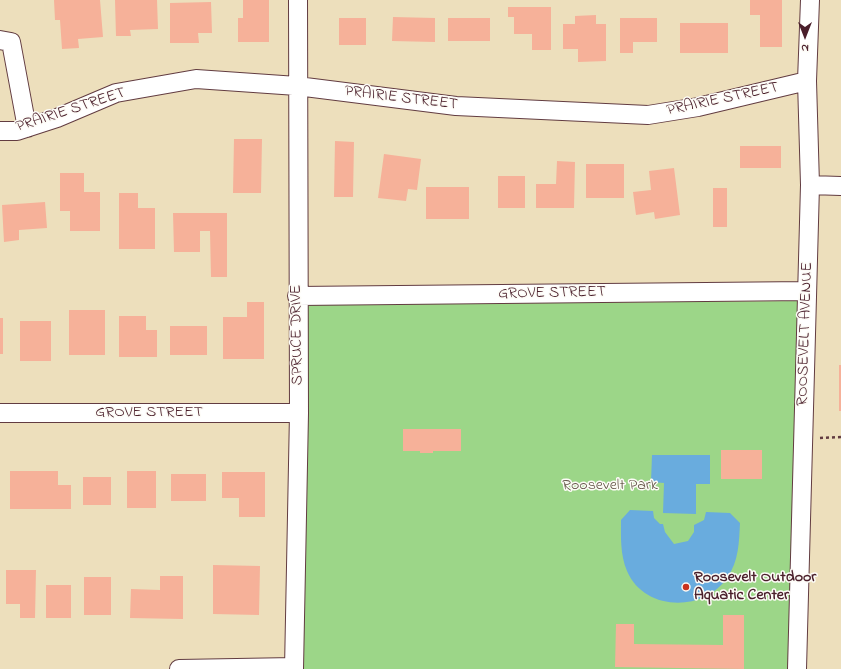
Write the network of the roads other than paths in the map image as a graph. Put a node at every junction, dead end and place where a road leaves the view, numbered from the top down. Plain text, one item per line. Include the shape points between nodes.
1 (298, 0) edge
2 (810, 0) edge
3 (0, 40) edge
4 (807, 81) junction
5 (297, 86) junction
6 (27, 128) junction
7 (0, 131) edge
8 (810, 185) junction
9 (841, 186) edge
10 (807, 291) junction
11 (297, 296) junction
12 (0, 413) edge
13 (299, 413) junction
14 (294, 668) edge
15 (179, 669) edge
16 (797, 669) edge

1 - 5 street, SPRUCE DRIVE
2 - 4 street, ROOSEVELT AVENUE
3 - 6 street via 11,42
4 - 5 street, PRAIRIE STREET via 705,106 648,115 456,106
4 - 8 street, ROOSEVELT AVENUE
5 - 6 street, PRAIRIE STREET via 196,79 116,93
5 - 11 street, SPRUCE DRIVE
6 - 7 street, PRAIRIE STREET
8 - 9 street
8 - 10 street, ROOSEVELT AVENUE
10 - 11 street, GROVE STREET
10 - 16 street, ROOSEVELT AVENUE
11 - 13 street, SPRUCE DRIVE
12 - 13 street, GROVE STREET
13 - 14 street, SPRUCE DRIVE
14 - 15 street

